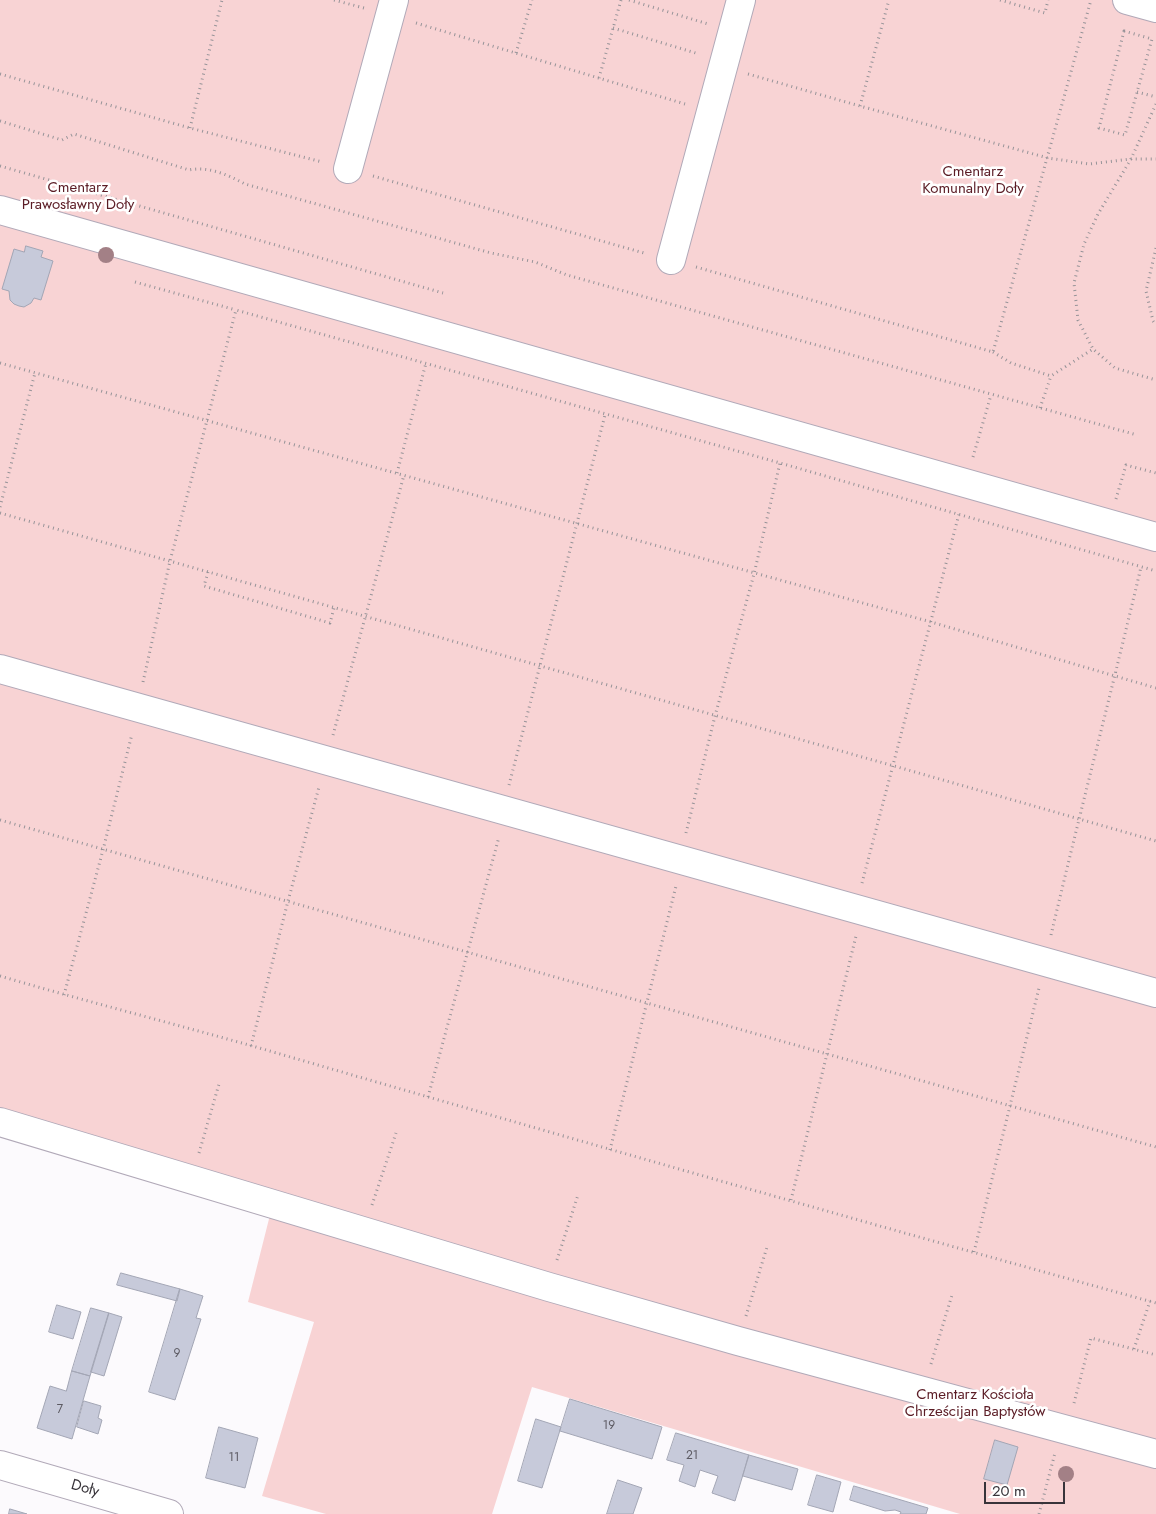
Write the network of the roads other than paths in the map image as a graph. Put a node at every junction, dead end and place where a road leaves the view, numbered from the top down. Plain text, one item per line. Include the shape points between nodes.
1 (741, 0) edge
2 (1126, 0) edge
3 (392, 8) edge
4 (1156, 8) edge
5 (348, 169) road end
6 (0, 210) edge
7 (671, 260) road end
8 (1156, 537) edge
9 (0, 669) edge
10 (1156, 992) edge
11 (0, 1122) edge
12 (1156, 1454) edge
13 (0, 1465) edge
14 (169, 1514) edge

1 - 7 street
2 - 4 street
3 - 5 street
6 - 8 street via 965,484 1112,512
9 - 10 street
11 - 12 street via 549,1287
13 - 14 street, Doły

